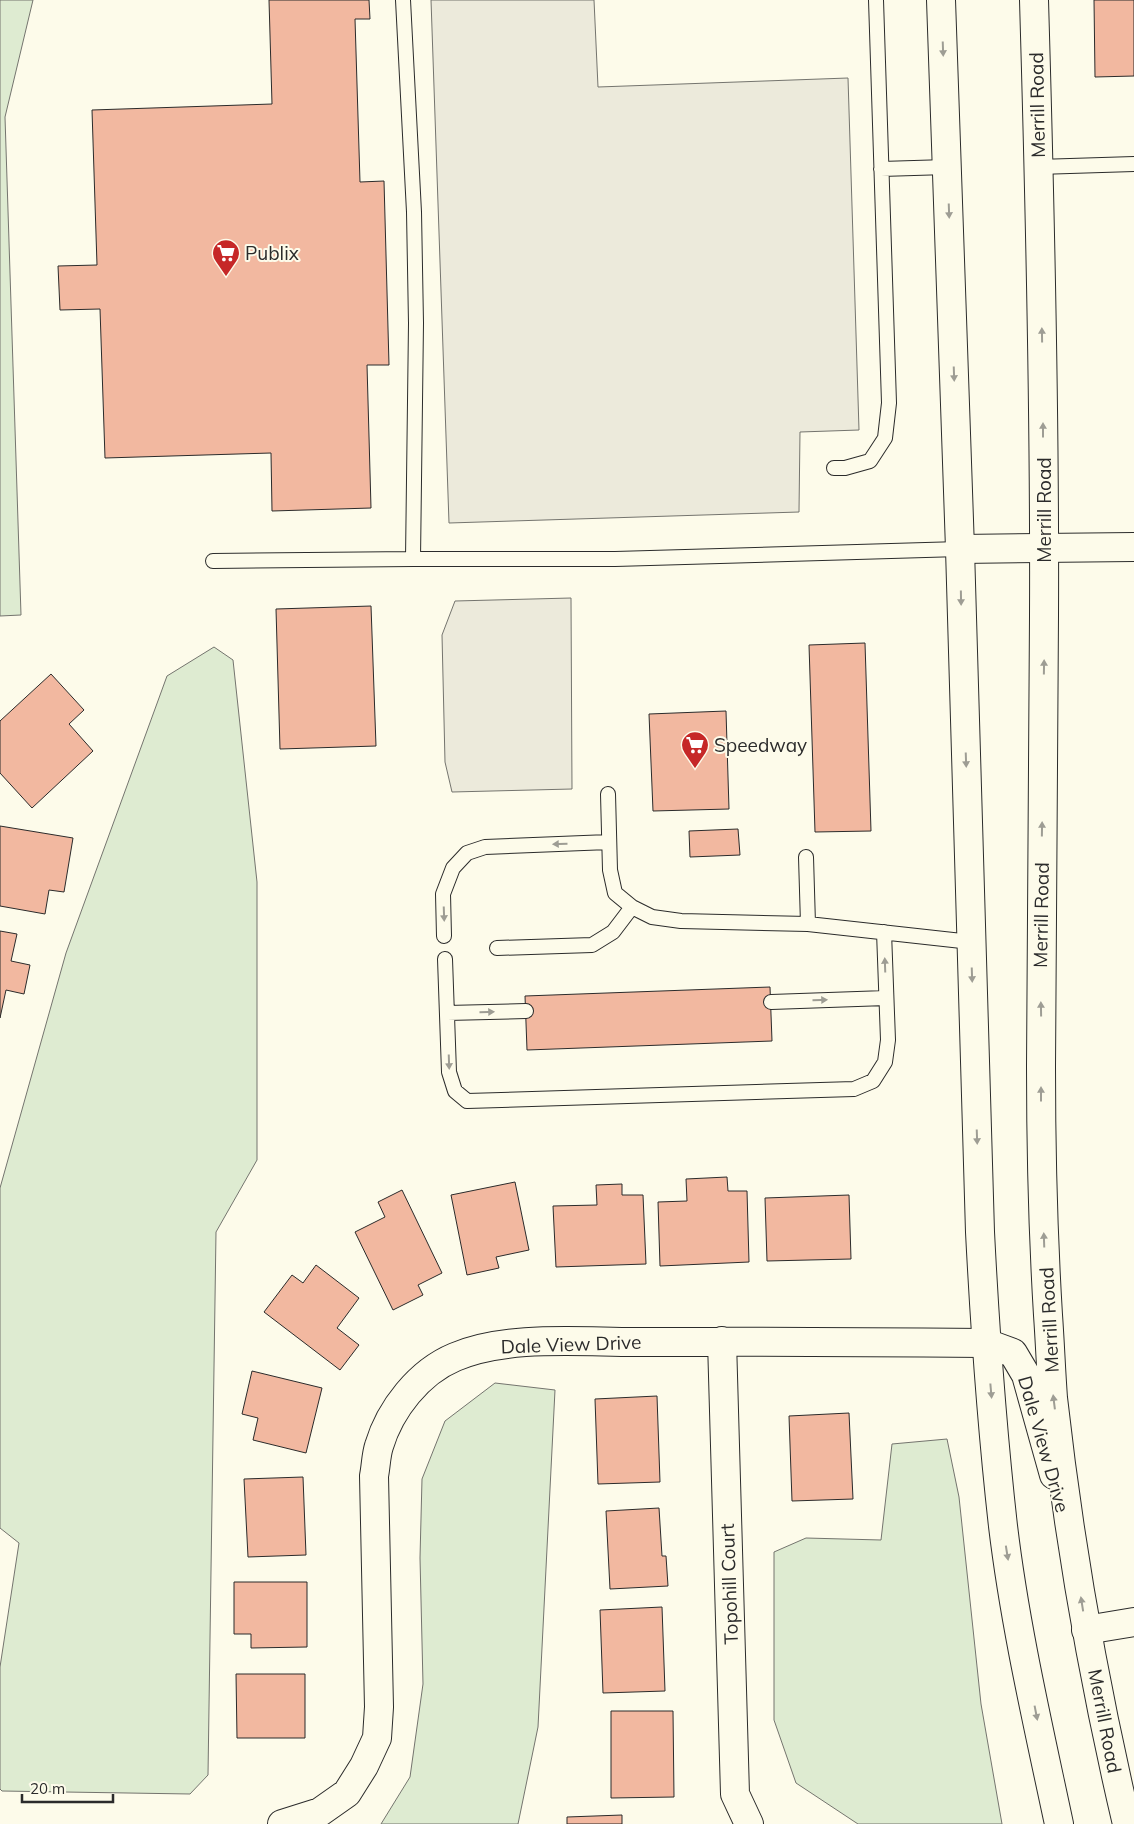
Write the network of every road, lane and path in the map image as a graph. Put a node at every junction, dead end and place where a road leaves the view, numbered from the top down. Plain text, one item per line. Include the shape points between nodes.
1 (403, 0) edge
2 (876, 0) edge
3 (941, 0) edge
4 (1025, 0) edge
5 (1034, 0) edge
6 (1037, 114) junction
7 (1134, 164) edge
8 (947, 167) junction
9 (1038, 167) junction
10 (881, 169) junction
11 (834, 468) dead end
12 (1134, 547) edge
13 (1044, 548) junction
14 (960, 549) junction
15 (413, 558) junction
16 (213, 561) dead end
17 (608, 794) dead end
18 (609, 842) junction
19 (806, 857) dead end
20 (632, 907) junction
21 (808, 924) junction
22 (884, 932) junction
23 (444, 936) dead end
24 (971, 942) junction
25 (496, 948) dead end
26 (445, 959) dead end
27 (886, 998) junction
28 (771, 1002) dead end
29 (526, 1010) dead end
30 (447, 1013) junction
31 (722, 1341) junction
32 (986, 1343) junction
33 (1071, 1537) junction
34 (1134, 1622) edge
35 (1086, 1630) junction
36 (282, 1824) edge
37 (749, 1824) edge
38 (1059, 1824) edge
39 (1126, 1824) edge

1 - 15 lane via 416,322
2 - 10 lane
3 -> 8 main road
4 - 6 main road
5 - 6 main road, Merrill Road
6 - 9 main road, Merrill Road
7 - 9 lane
8 - 10 lane
8 -> 14 main road
13 -> 9 main road, Merrill Road
10 - 11 lane via 889,402 885,438 870,461
12 - 13 main road
13 - 14 main road
33 -> 13 main road, Merrill Road via 1053,1395 1041,1156
14 - 15 lane via 615,559
14 -> 24 main road
15 - 16 lane
17 - 18 lane
18 - 20 lane via 615,893
18 -> 23 lane via 485,846 467,853 453,868 443,894
19 - 21 lane
20 - 21 lane via 652,917 681,921
20 - 25 lane via 613,932 592,945
21 - 22 lane
22 - 24 lane
27 -> 22 lane
24 -> 32 main road
26 - 30 lane
28 -> 27 lane
30 -> 27 lane via 449,1072 455,1091 468,1101 854,1089 873,1080 886,1062
30 -> 29 lane
31 - 32 main road, Dale View Drive
31 - 36 main road, Dale View Drive via 520,1342 483,1347 454,1357 431,1371 408,1392 379,1446 374,1476 377,1738 346,1793 320,1812
31 - 37 main road, Topohill Court via 734,1794
32 - 33 main road, Dale View Drive via 1013,1353 1026,1374
32 -> 38 main road via 1006,1545 1019,1627
35 -> 33 main road, Merrill Road
34 - 35 main road
35 - 39 main road, Merrill Road

